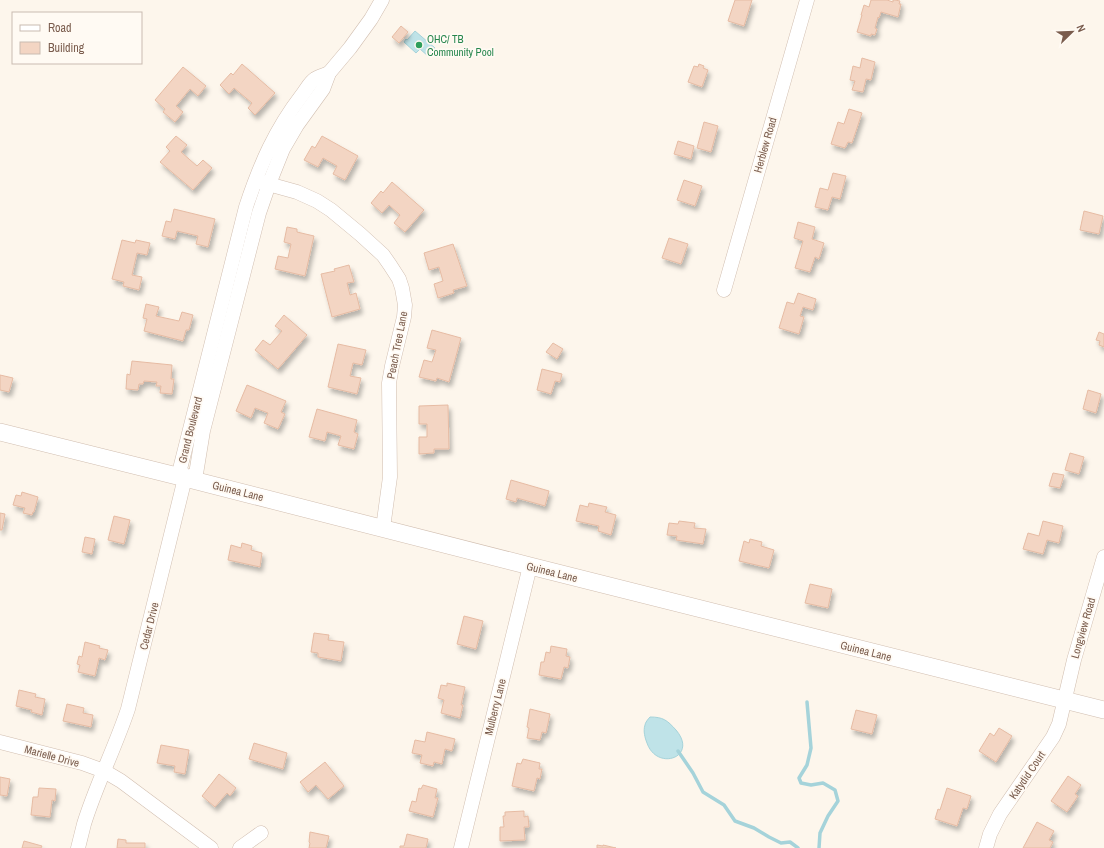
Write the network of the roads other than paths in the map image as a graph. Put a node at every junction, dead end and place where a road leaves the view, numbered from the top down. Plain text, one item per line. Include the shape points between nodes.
1 (382, 0) edge
2 (807, 0) edge
3 (329, 73) junction
4 (255, 181) junction
5 (269, 184) junction
6 (724, 290) dead end
7 (228, 308) junction
8 (0, 432) edge
9 (185, 478) junction
10 (382, 528) junction
11 (1104, 557) edge
12 (530, 566) junction
13 (1064, 700) junction
14 (1104, 710) edge
15 (0, 742) edge
16 (104, 772) junction
17 (261, 833) dead end
18 (78, 848) edge
19 (211, 848) edge
20 (240, 848) edge
21 (461, 848) edge
22 (986, 848) edge

1 - 3 street, Grand Boulevard via 350,48
2 - 6 street, Herblew Road
3 - 4 street, Grand Boulevard via 314,79 293,106 277,131
3 - 5 street, Grand Boulevard via 324,89 283,149
4 - 5 street, Peach Tree Lane
4 - 7 street, Grand Boulevard via 246,207
5 - 7 street, Grand Boulevard
5 - 10 street, Peach Tree Lane via 296,192 331,210 383,255 402,288 404,317 389,383 390,477
7 - 9 street, Grand Boulevard via 201,415 204,431 196,474
8 - 9 street, Guinea Lane
9 - 10 street, Guinea Lane
9 - 16 street, Cedar Drive via 128,709
10 - 12 street, Guinea Lane
11 - 13 street, Longview Road
12 - 13 street, Guinea Lane
12 - 21 street, Mulberry Lane
13 - 14 street, Guinea Lane
13 - 22 street, Katydid Court via 1059,724 1053,736 1000,814
15 - 16 street, Marielle Drive via 82,763
16 - 18 street, Cedar Drive via 89,808
16 - 19 street via 121,781
17 - 20 street

